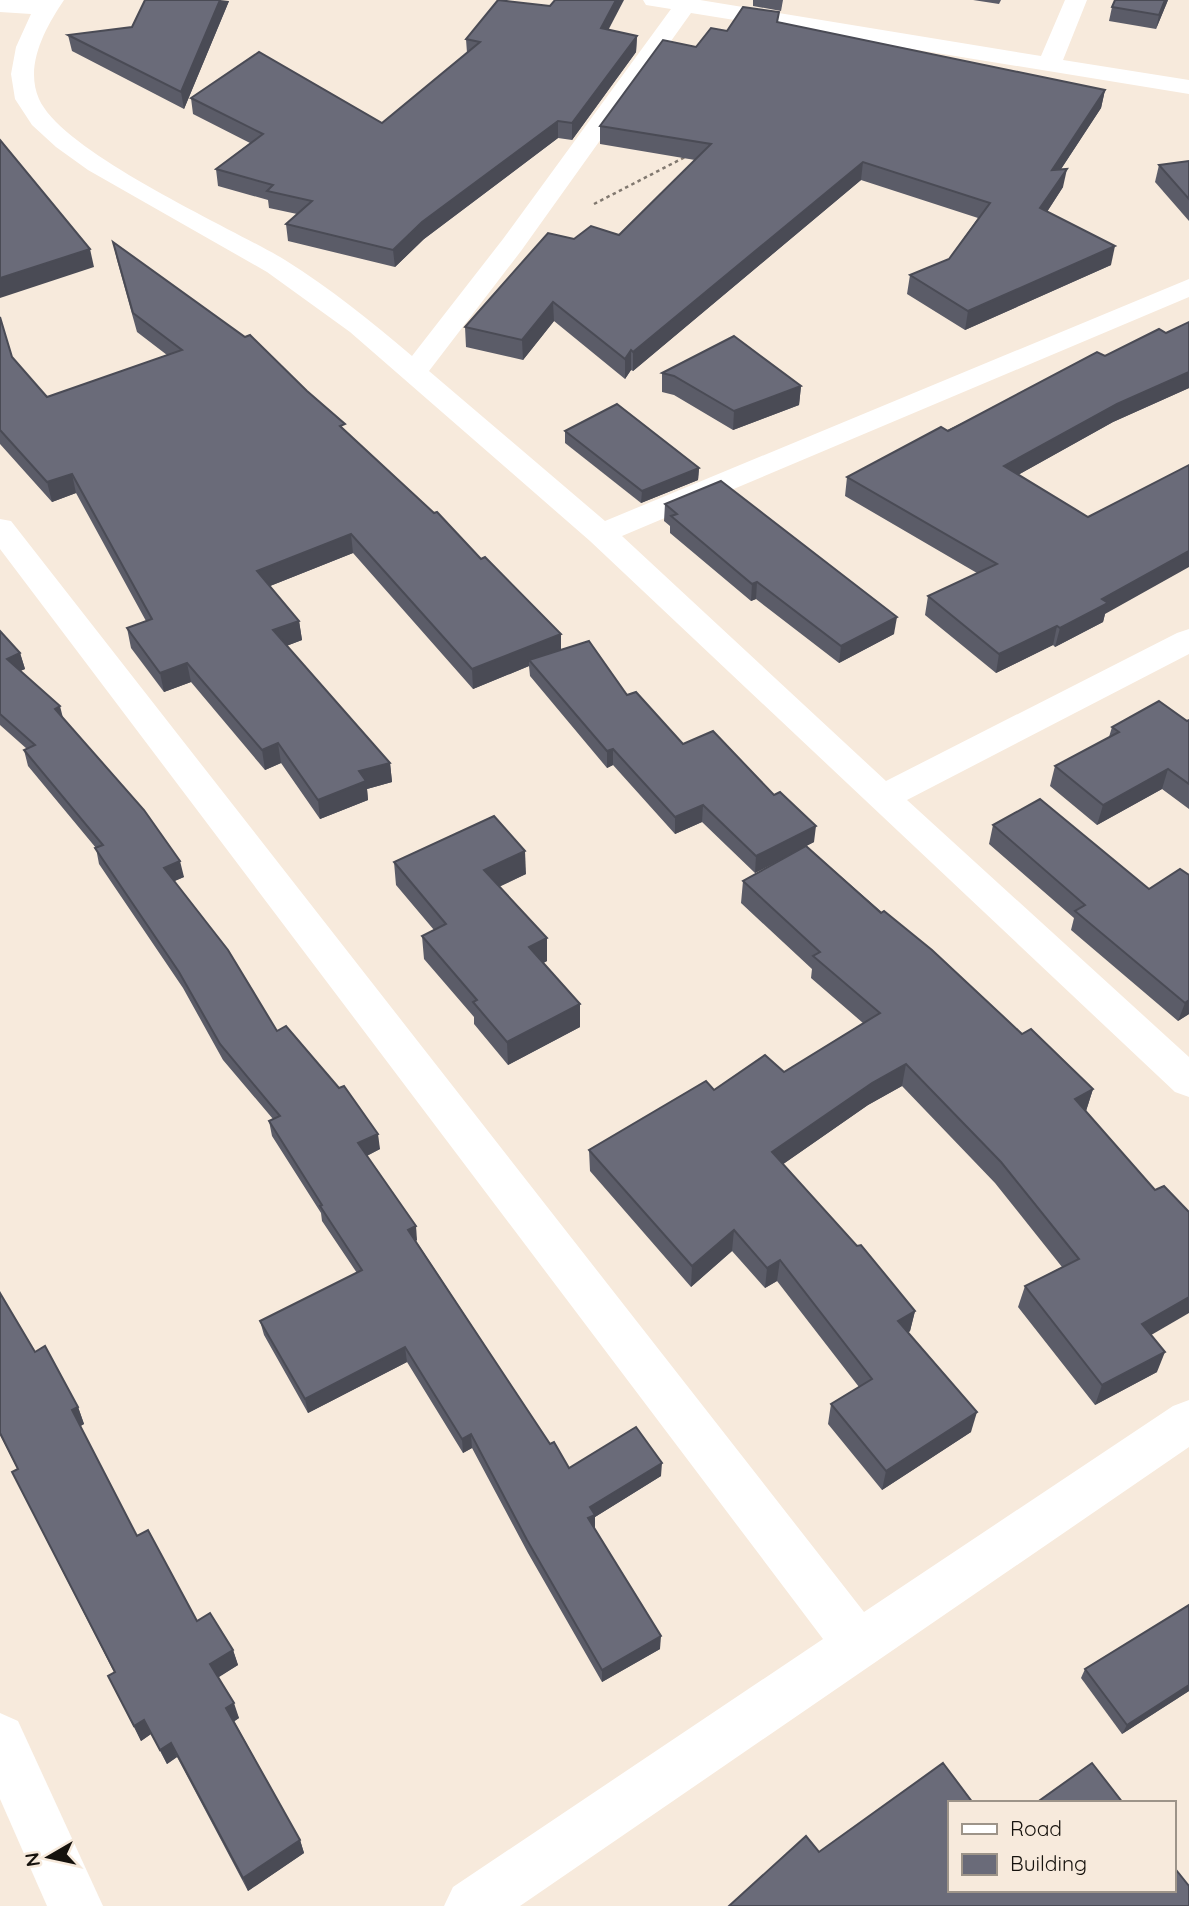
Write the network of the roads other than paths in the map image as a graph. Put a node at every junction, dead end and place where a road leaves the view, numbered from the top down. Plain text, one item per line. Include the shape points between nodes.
1 (654, 0) edge
2 (1076, 0) edge
3 (687, 2) edge
4 (49, 4) edge
5 (0, 5) edge
6 (1049, 63) junction
7 (1189, 87) edge
8 (1189, 287) edge
9 (414, 372) junction
10 (0, 528) edge
11 (601, 534) junction
12 (1189, 640) edge
13 (882, 798) junction
14 (1189, 1081) edge
15 (1189, 1421) edge
16 (859, 1646) junction
17 (0, 1739) edge
18 (75, 1906) edge
19 (472, 1906) edge

1 - 3 street
2 - 6 street
3 - 6 street
3 - 9 street
4 - 5 street
4 - 9 street via 26,50 24,79 27,100 41,121 83,157 245,247 321,296
6 - 7 street
8 - 11 street
9 - 11 street
10 - 16 street
11 - 13 street
12 - 13 street
13 - 14 street
15 - 16 street
16 - 19 street
17 - 18 street

